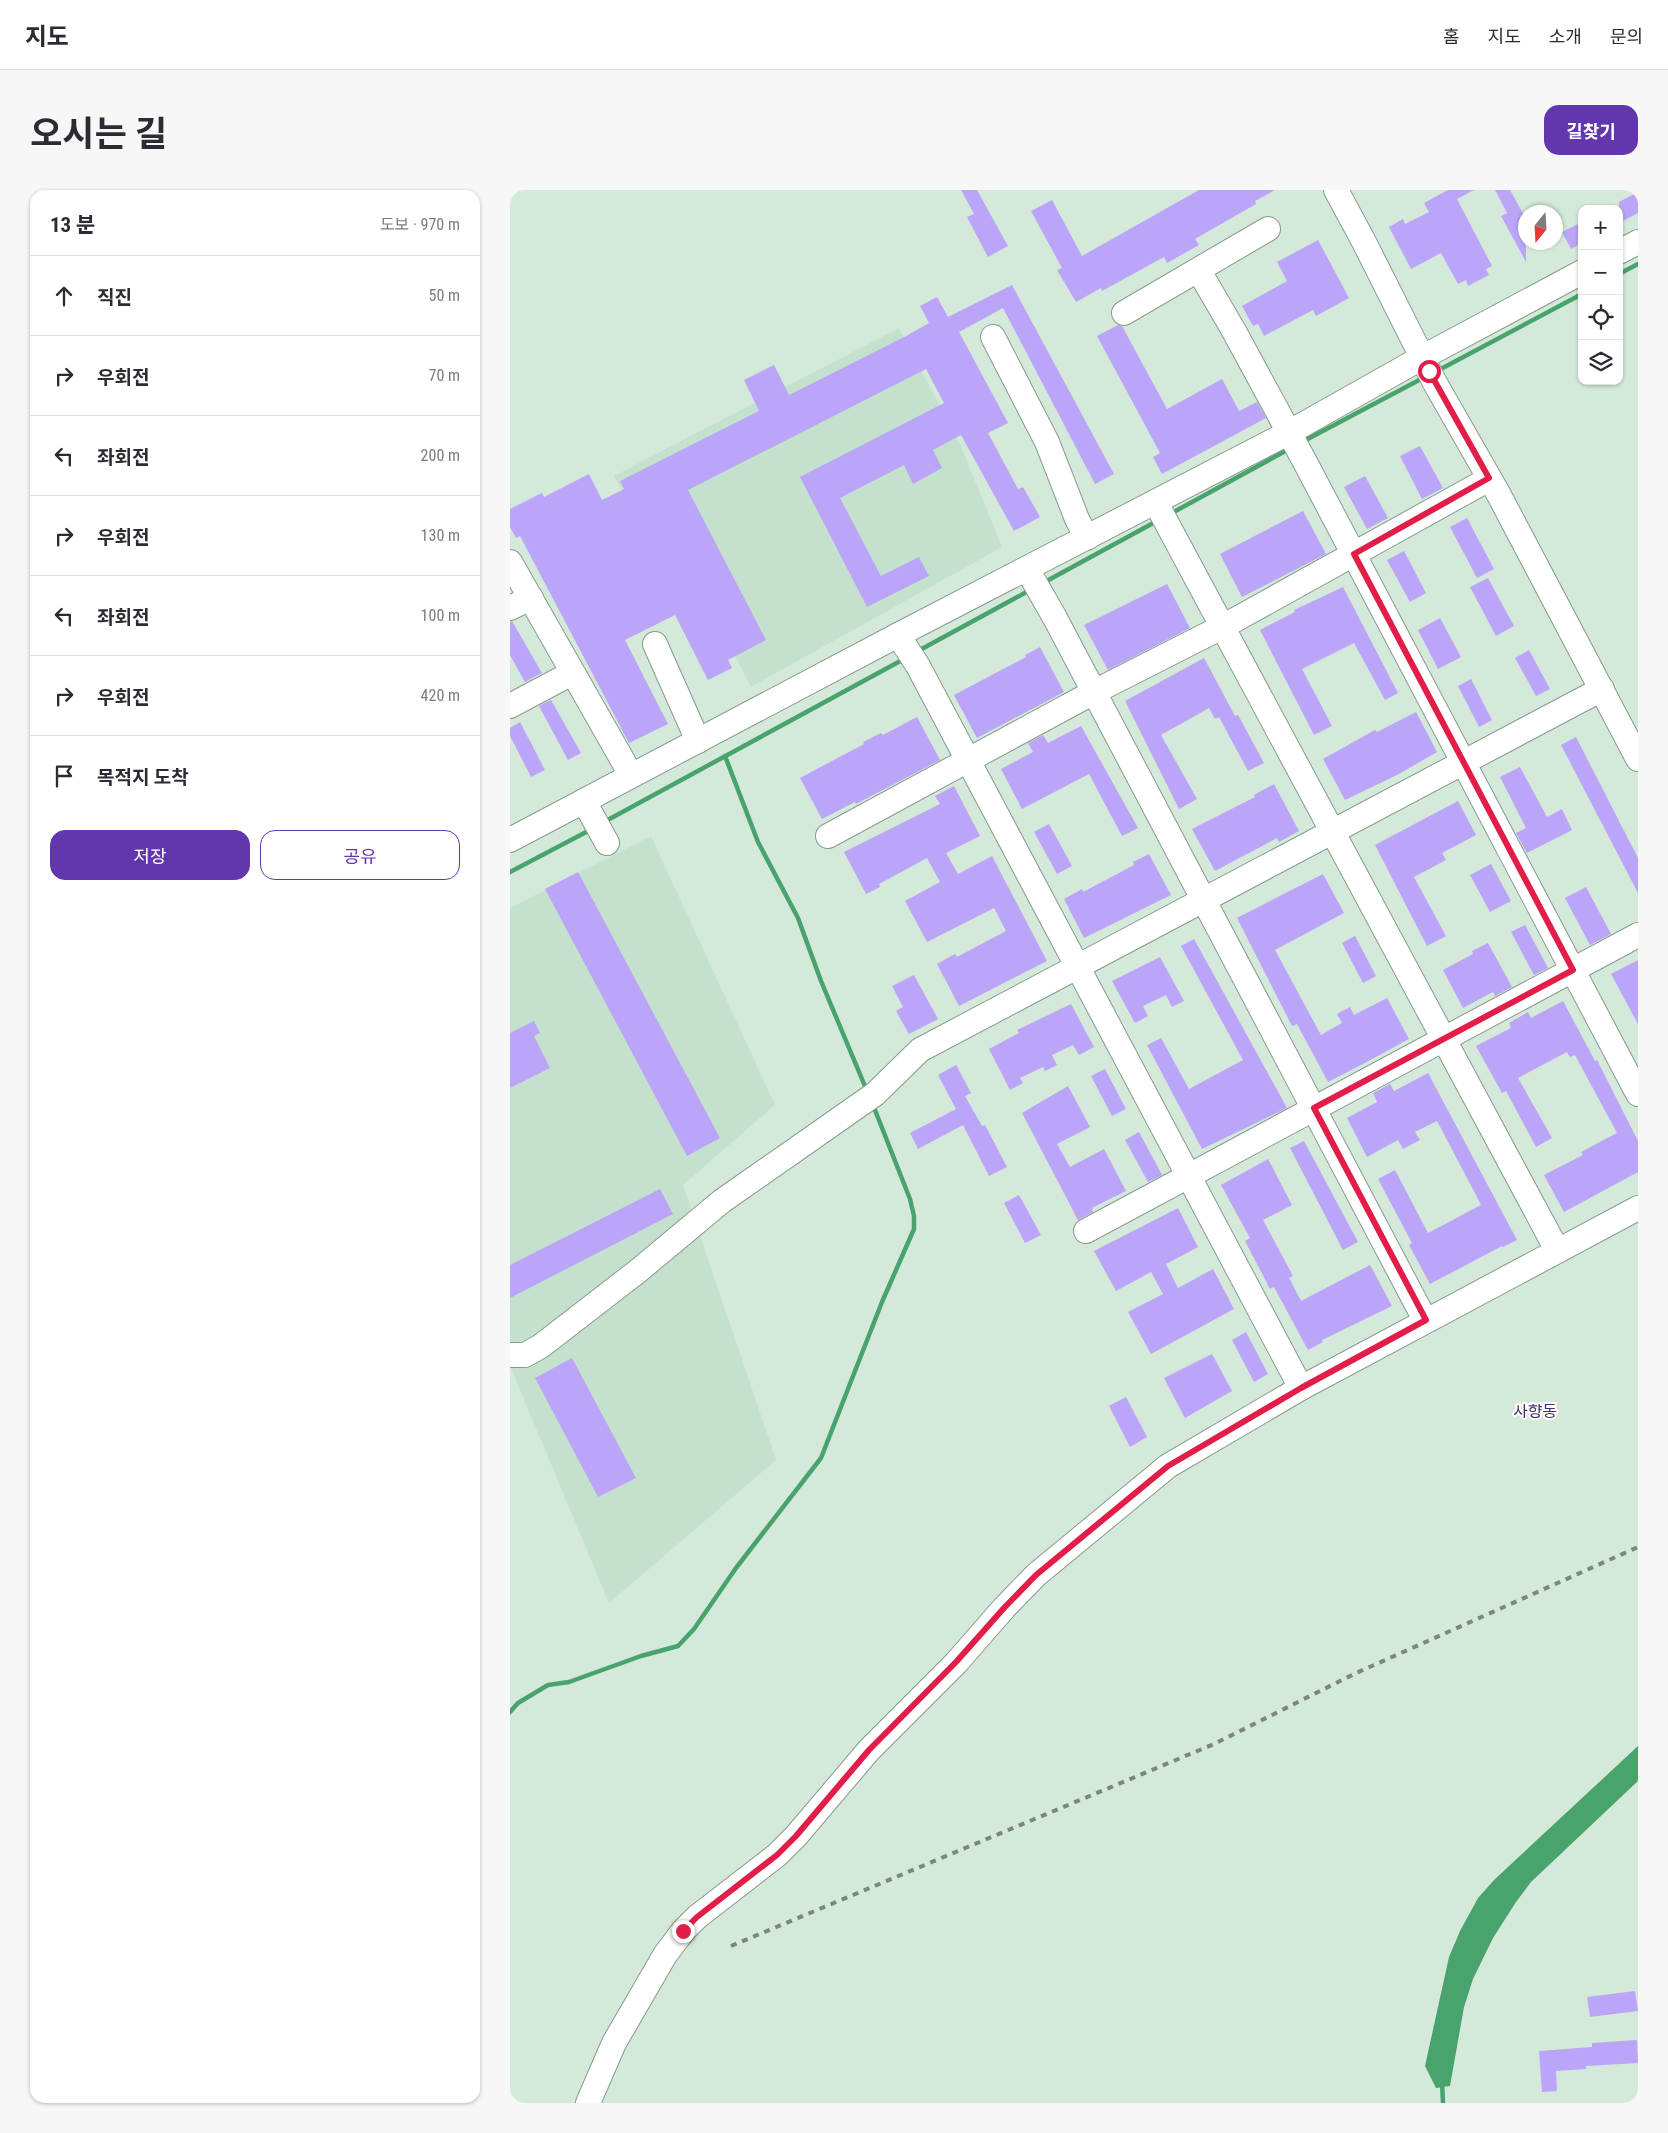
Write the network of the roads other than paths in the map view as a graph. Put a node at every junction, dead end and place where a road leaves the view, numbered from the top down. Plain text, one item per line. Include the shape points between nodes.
1 (1336, 190) edge
2 (1268, 229) dead end
3 (1638, 242) edge
4 (1623, 250) edge
5 (1199, 271) junction
6 (1578, 275) edge
7 (1124, 313) dead end
8 (993, 337) dead end
9 (1429, 370) junction
10 (1297, 448) junction
11 (1489, 478) junction
12 (1165, 518) junction
13 (1087, 538) junction
14 (1354, 554) junction
15 (510, 562) edge
16 (1040, 592) junction
17 (520, 603) edge
18 (1224, 626) junction
19 (655, 644) dead end
20 (908, 651) junction
21 (572, 673) junction
22 (1602, 689) junction
23 (1094, 692) junction
24 (510, 706) edge
25 (698, 741) junction
26 (1638, 759) edge
27 (968, 760) junction
28 (1463, 763) junction
29 (631, 775) junction
30 (1333, 831) junction
31 (828, 836) dead end
32 (510, 840) edge
33 (1204, 900) junction
34 (1638, 935) edge
35 (1077, 967) junction
36 (1573, 970) junction
37 (1444, 1039) junction
38 (1638, 1094) edge
39 (1314, 1108) junction
40 (1188, 1176) junction
41 (1638, 1208) edge
42 (1086, 1231) dead end
43 (1557, 1250) junction
44 (1426, 1320) junction
45 (510, 1355) edge
46 (1301, 1388) junction
47 (588, 2103) edge

1 - 9 street
2 - 5 street
3 - 4 street
5 - 7 street
5 - 10 street
6 - 9 street
8 - 13 street via 1047,442
9 - 10 street
9 - 11 street
10 - 12 street
10 - 14 street
11 - 14 street
11 - 22 street
12 - 13 street
12 - 18 street
13 - 16 street
14 - 18 street
14 - 28 street
15 - 17 street
16 - 20 street
16 - 23 street
17 - 21 street
18 - 23 street
18 - 30 street
19 - 25 street
20 - 25 street
20 - 27 street
21 - 24 street
21 - 29 street
22 - 26 street
22 - 28 street
23 - 27 street
23 - 33 street
25 - 29 street
27 - 31 street
27 - 35 street
28 - 30 street
28 - 36 street
29 - 32 street via 597,824
30 - 33 street
30 - 37 street
33 - 35 street
33 - 39 street
34 - 36 street
35 - 40 street
35 - 45 street via 920,1050 869,1097 722,1201 541,1346 525,1355
36 - 37 street
36 - 38 street
37 - 39 street
37 - 43 street
39 - 40 street
39 - 44 street
40 - 42 street
40 - 46 street
41 - 43 street
43 - 44 street
44 - 46 street
46 - 47 street via 1168,1466 1030,1581 869,1750 796,1836 683,1931 665,1954 614,2043

